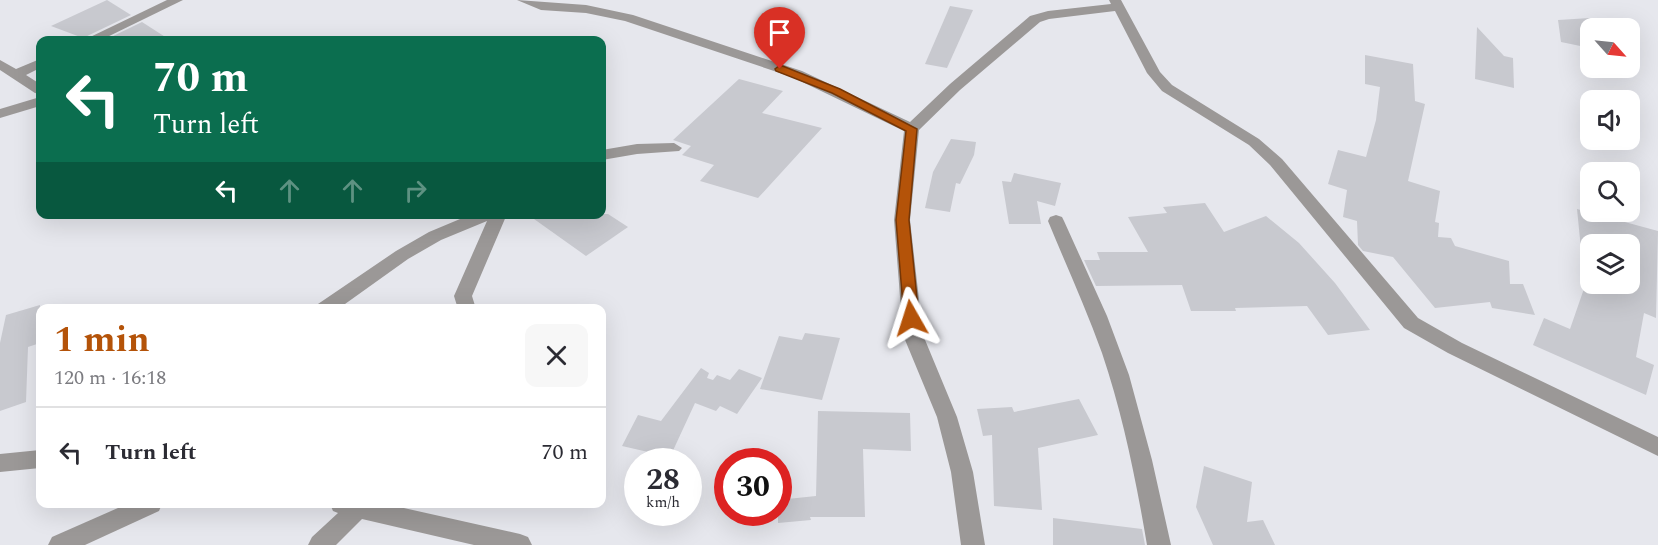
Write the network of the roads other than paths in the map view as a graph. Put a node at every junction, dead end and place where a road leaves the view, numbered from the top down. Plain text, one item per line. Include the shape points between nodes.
1 (177, 0) edge
2 (523, 0) edge
3 (1117, 4) edge
4 (100, 36) edge
5 (0, 64) edge
6 (36, 65) edge
7 (16, 74) junction
8 (36, 87) edge
9 (36, 102) edge
10 (0, 114) edge
11 (912, 129) junction
12 (674, 147) dead end
13 (606, 154) edge
14 (477, 219) edge
15 (497, 219) edge
16 (1056, 221) dead end
17 (332, 304) edge
18 (465, 304) edge
19 (1658, 447) edge
20 (36, 459) edge
21 (0, 463) edge
22 (141, 508) edge
23 (348, 508) edge
24 (371, 508) edge
25 (393, 510) edge
26 (60, 545) edge
27 (320, 545) edge
28 (520, 545) edge
29 (973, 545) edge
30 (1159, 545) edge

1 - 4 street
2 - 11 street via 628,18 728,51 797,74
3 - 11 street via 1035,19
3 - 19 street via 1154,74 1167,88 1254,142 1276,162 1411,323
5 - 7 street
6 - 7 street
7 - 8 street
9 - 10 street
11 - 29 street via 902,220 913,335 947,417 962,472
12 - 13 street
14 - 17 street via 402,255
15 - 18 street via 463,296
16 - 30 street via 1119,373 1148,484
20 - 21 street
22 - 26 street
23 - 27 street
24 - 25 street
25 - 28 street

